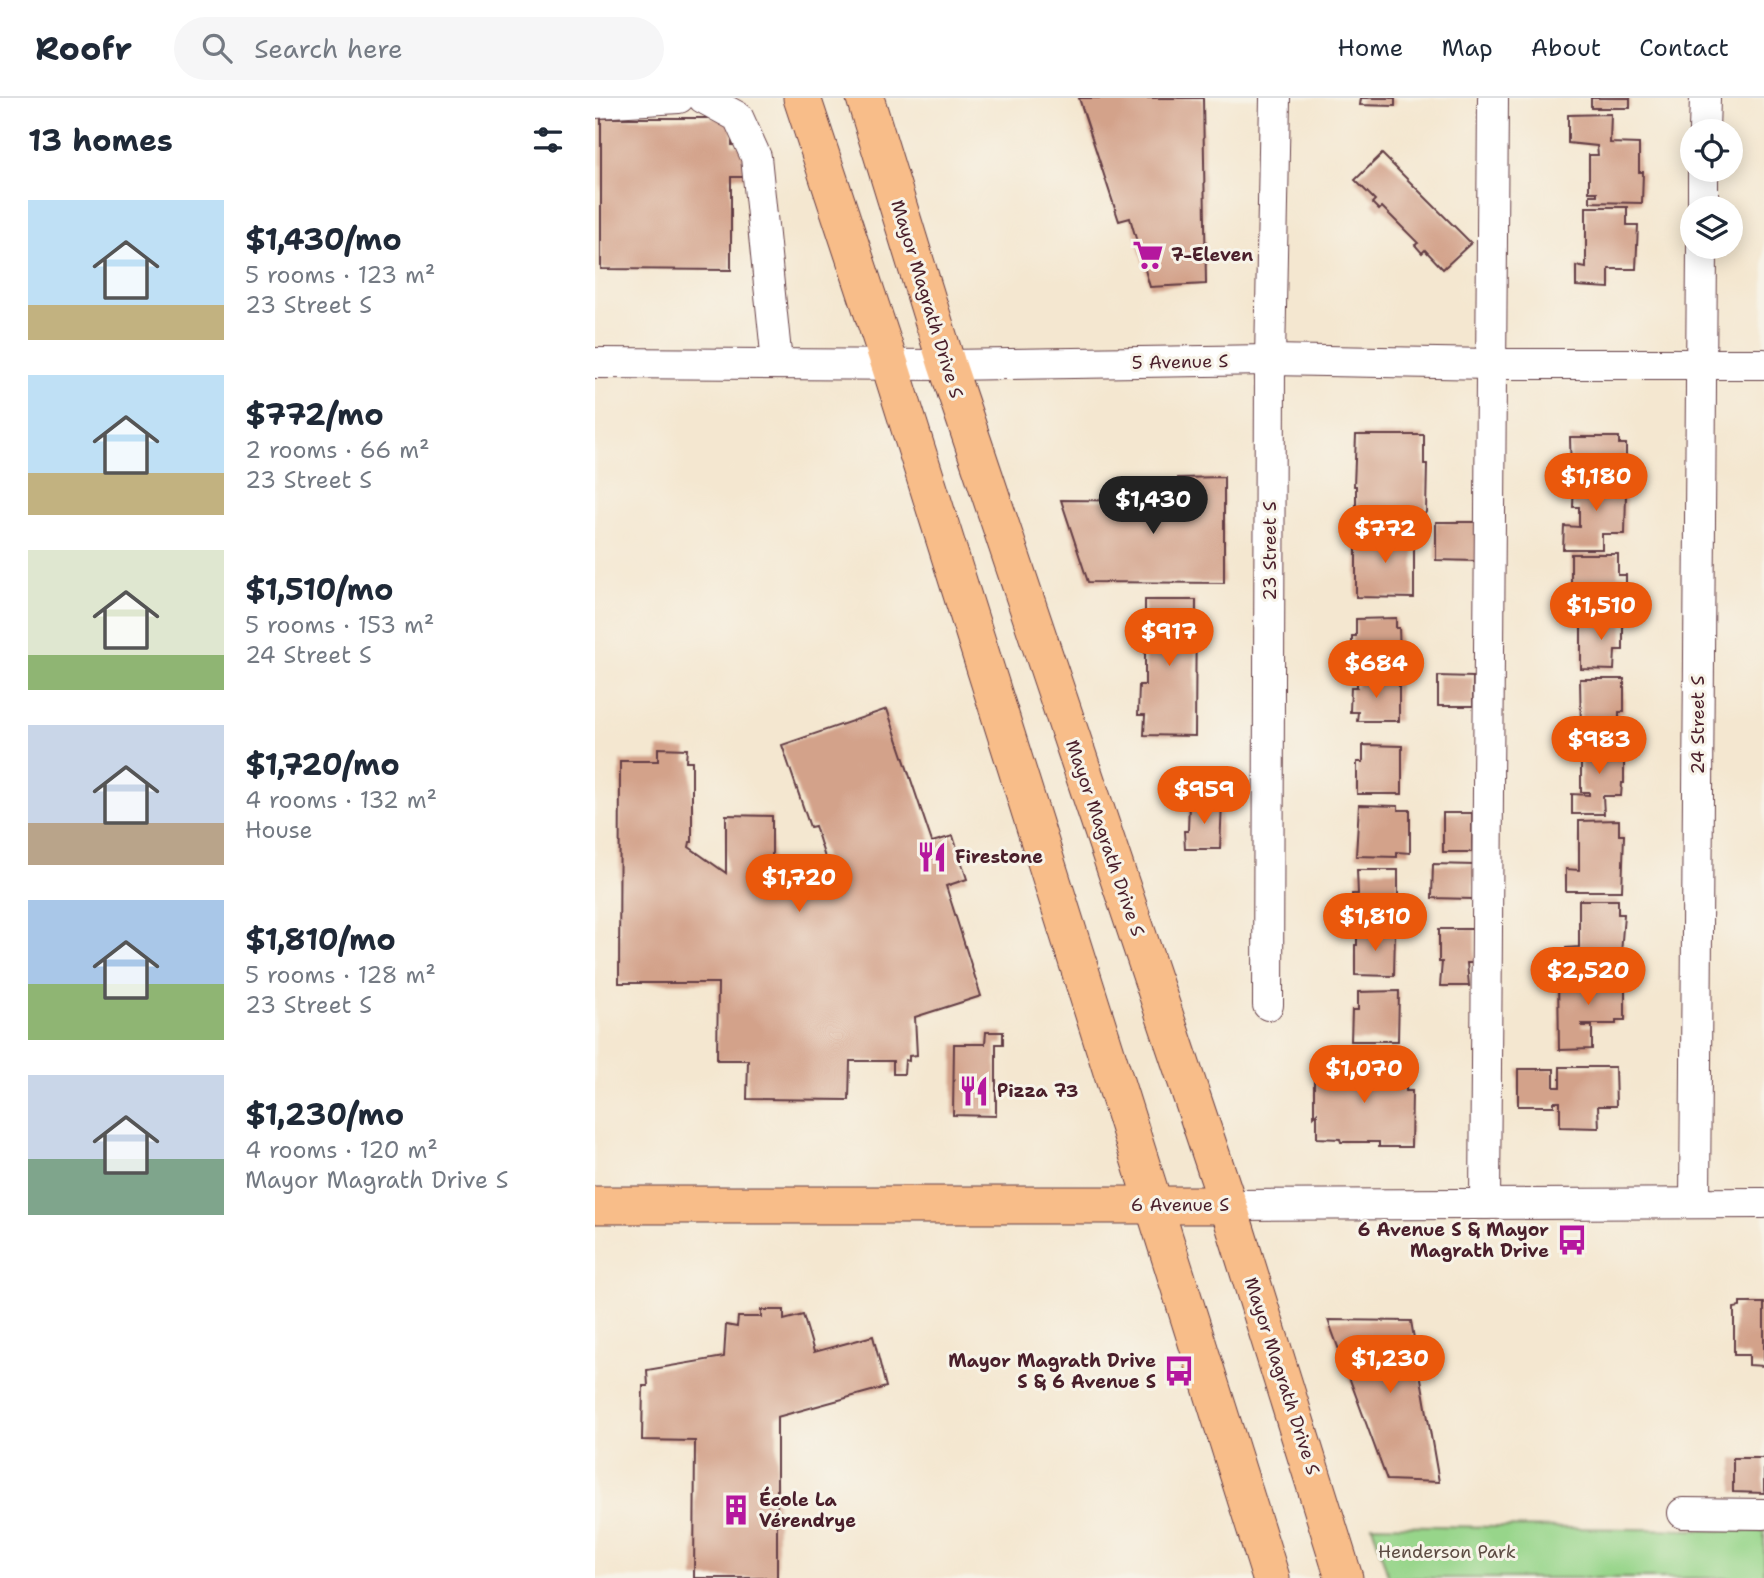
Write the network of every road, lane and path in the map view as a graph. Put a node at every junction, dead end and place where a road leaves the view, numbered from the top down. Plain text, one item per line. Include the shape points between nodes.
1 (679, 98) edge
2 (703, 98) edge
3 (802, 98) edge
4 (865, 98) edge
5 (1275, 98) edge
6 (1493, 98) edge
7 (1705, 98) edge
8 (595, 103) edge
9 (1704, 119) edge
10 (1702, 259) edge
11 (1270, 360) junction
12 (595, 363) edge
13 (777, 363) junction
14 (1764, 364) edge
15 (890, 365) junction
16 (947, 365) junction
17 (1492, 365) junction
18 (1700, 365) junction
19 (1268, 1005) dead end
20 (1695, 1203) junction
21 (1764, 1203) edge
22 (1485, 1204) junction
23 (595, 1205) edge
24 (1228, 1205) junction
25 (1153, 1206) junction
26 (1683, 1513) dead end
27 (1764, 1514) edge
28 (1271, 1578) edge
29 (1344, 1578) edge

1 - 8 street
2 - 13 street via 738,117 756,158
3 - 15 main road
4 - 16 main road, Mayor Magrath Drive S
5 - 11 street, 23 Street S
6 - 17 street
7 - 9 street
10 - 18 street, 24 Street S
11 - 16 street, 5 Avenue S
11 - 17 street, 5 Avenue S
11 - 19 street, 23 Street S
12 - 13 street, 5 Avenue S
13 - 15 street, 5 Avenue S
14 - 18 street, 5 Avenue S
15 - 16 street, 5 Avenue S
15 - 25 main road
16 - 24 main road, Mayor Magrath Drive S
17 - 18 street, 5 Avenue S
17 - 22 street
18 - 20 street, 24 Street S
20 - 21 street, 6 Avenue S
20 - 22 street, 6 Avenue S
22 - 24 street, 6 Avenue S
23 - 25 main road, 6 Avenue S
24 - 25 main road, 6 Avenue S
24 - 29 main road, Mayor Magrath Drive S
25 - 28 main road
26 - 27 street

